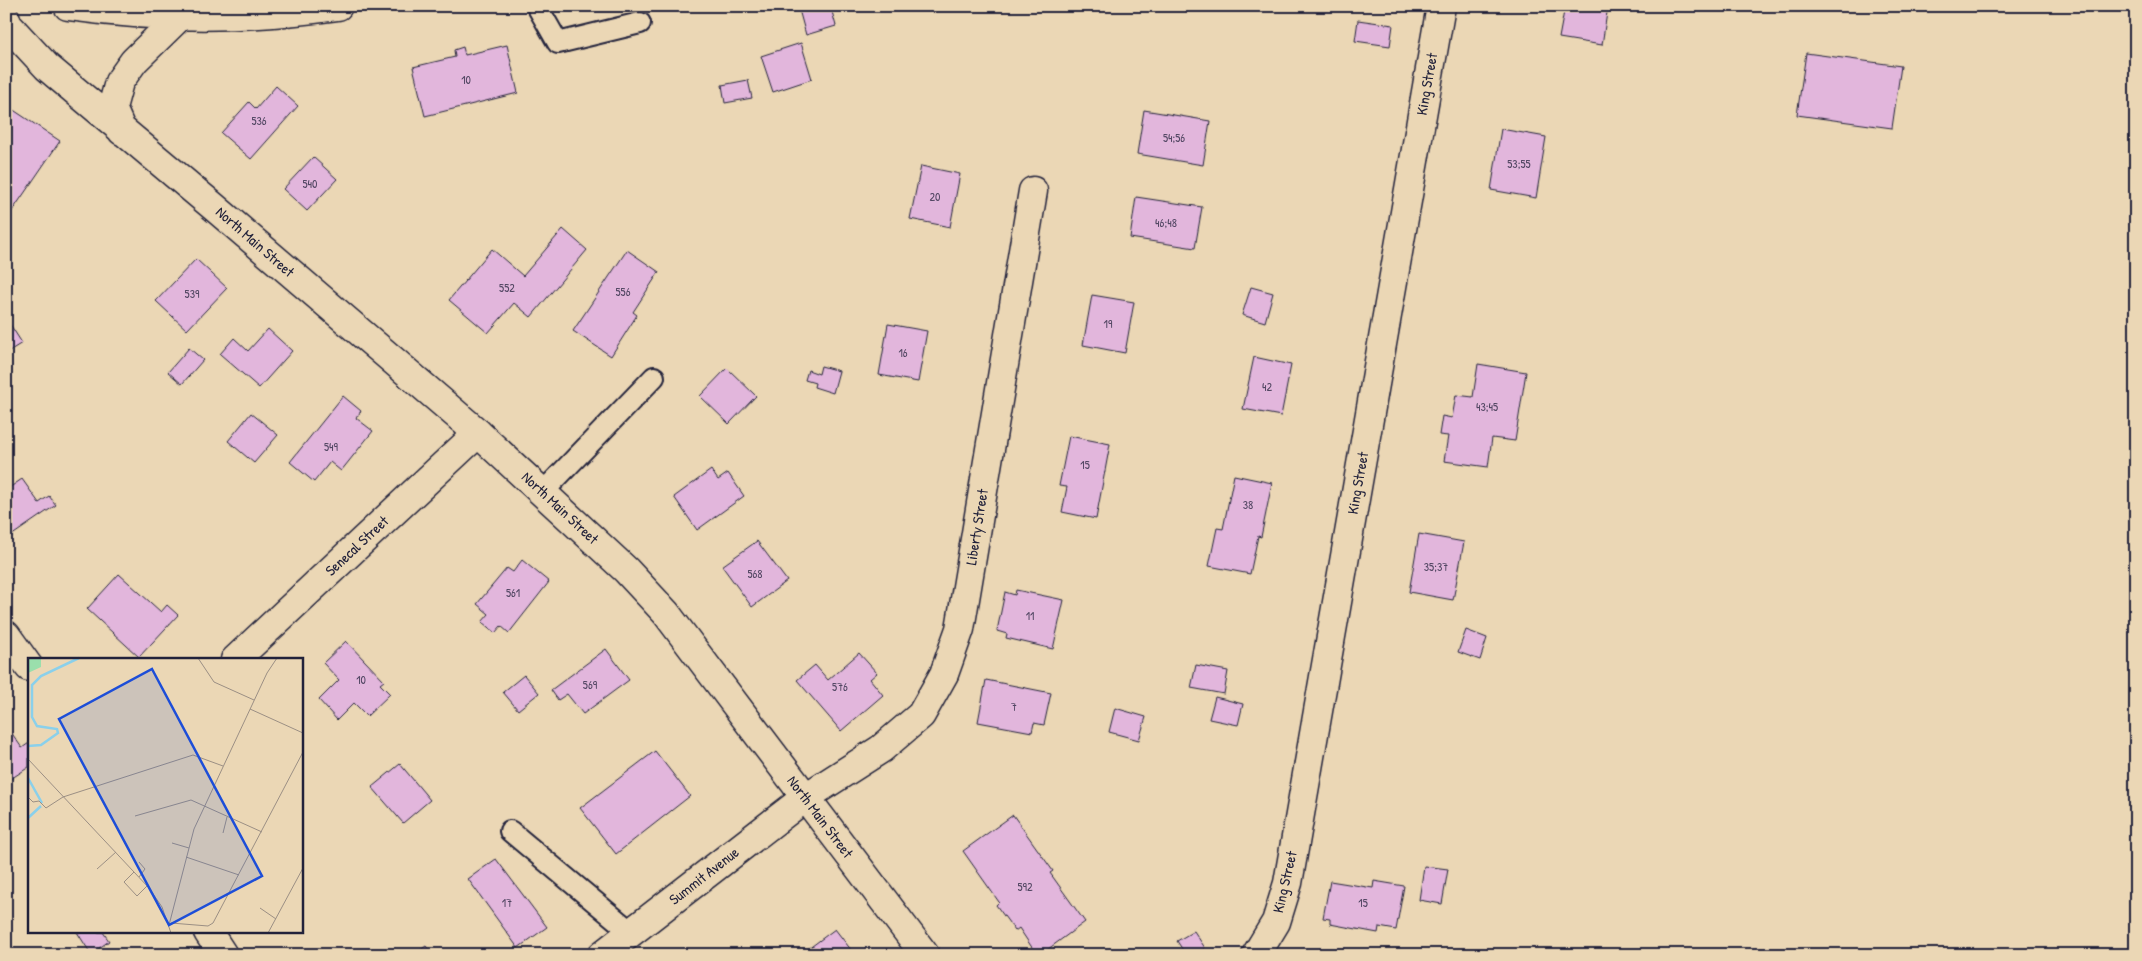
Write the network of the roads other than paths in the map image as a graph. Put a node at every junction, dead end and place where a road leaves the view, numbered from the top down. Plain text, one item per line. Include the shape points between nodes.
1 (68, 6) edge
2 (338, 6) edge
3 (537, 6) edge
4 (1441, 6) edge
5 (179, 16) junction
6 (7, 23) edge
7 (640, 24) dead end
8 (122, 131) junction
9 (1033, 191) dead end
10 (654, 377) dead end
11 (478, 433) junction
12 (543, 492) junction
13 (6, 635) edge
14 (237, 658) edge
15 (28, 666) edge
16 (806, 797) junction
17 (510, 831) dead end
18 (631, 932) junction
19 (209, 934) edge
20 (223, 955) edge
21 (602, 955) edge
22 (925, 955) edge
23 (1256, 955) edge

1 - 5 street via 121,14
2 - 5 street via 240,16
3 - 7 lane via 558,43
4 - 23 street, King Street via 1288,883 1276,922
5 - 8 street, North Main Street via 134,61 119,82 112,108
6 - 8 street, North Main Street via 47,67
8 - 11 street, North Main Street
9 - 16 street, Liberty Street via 960,629 944,674 921,715 881,749
10 - 12 lane
11 - 12 street, North Main Street
11 - 14 street, Senecal Street
12 - 16 street, North Main Street via 626,570 666,613
13 - 15 street
16 - 18 street, Summit Avenue
16 - 22 street, North Main Street
17 - 18 lane
18 - 21 street, Summit Avenue
19 - 20 street

